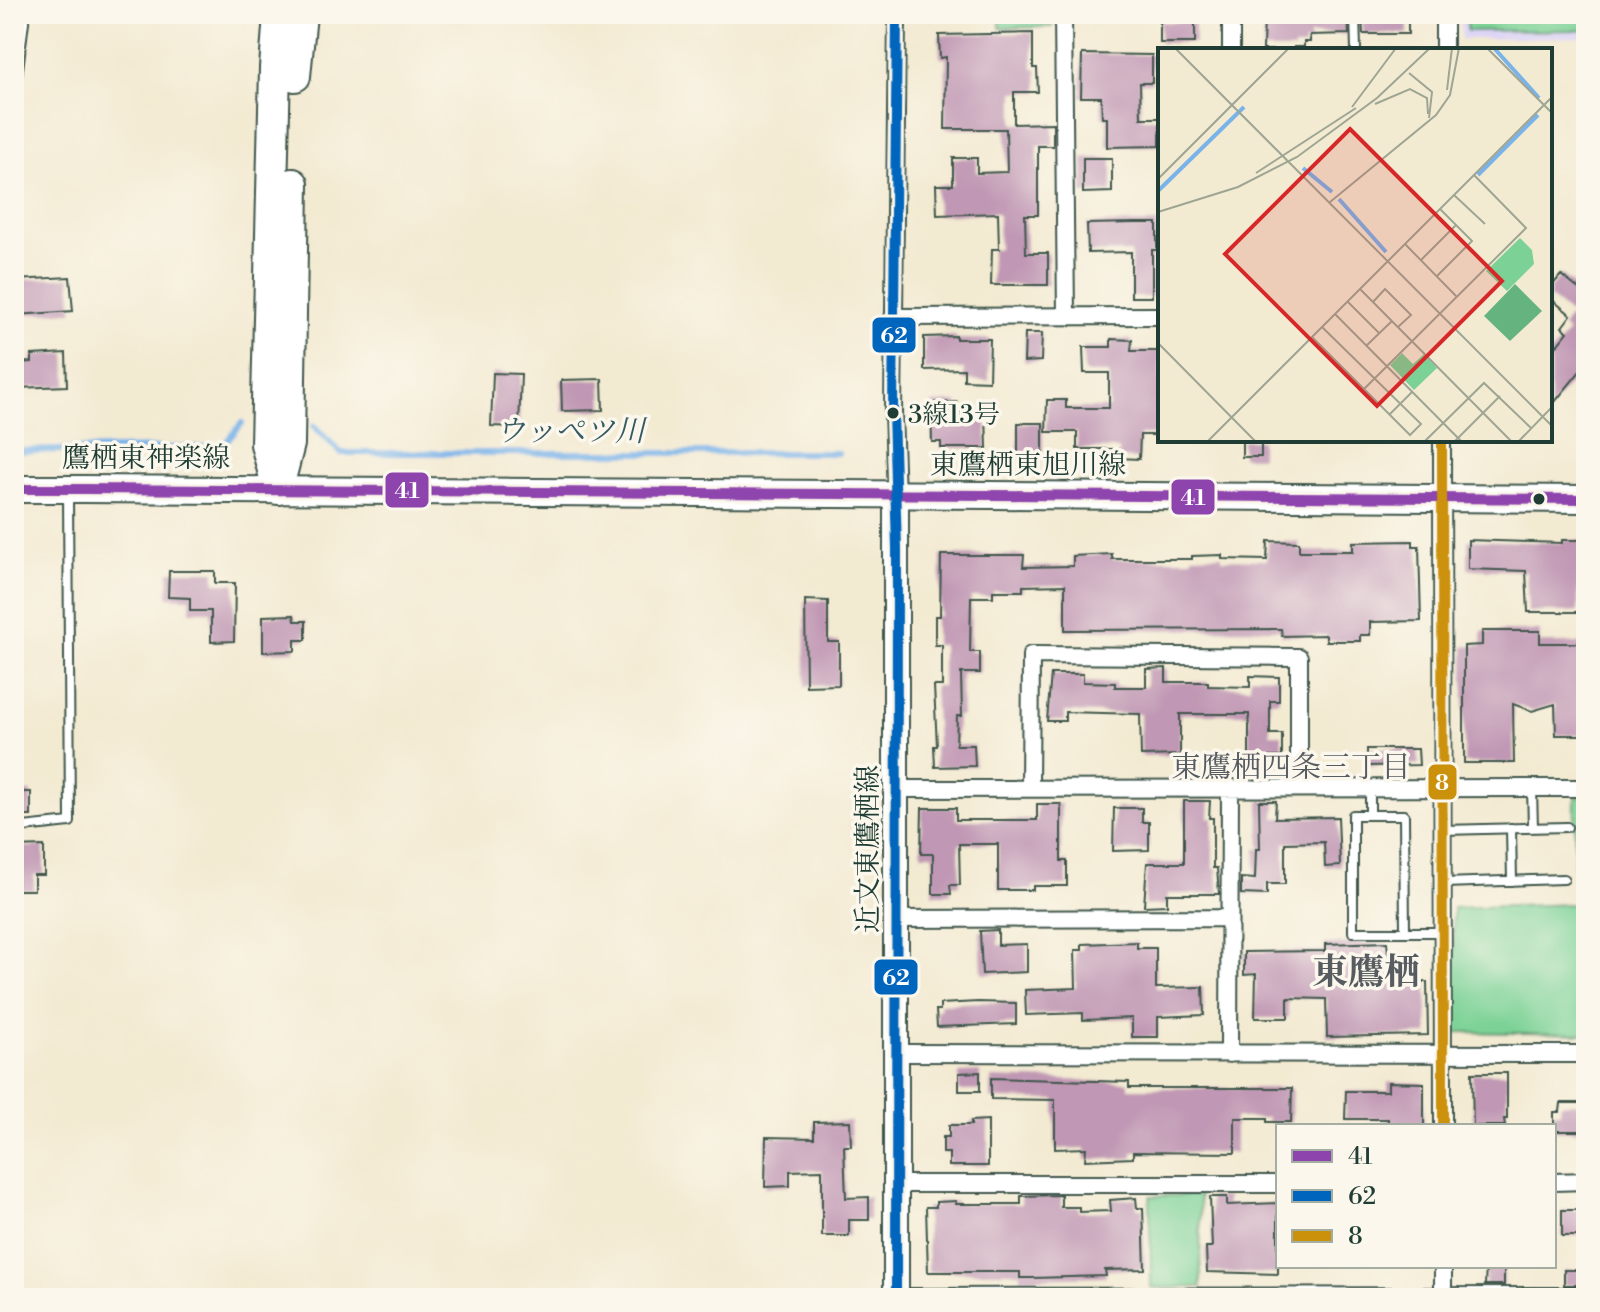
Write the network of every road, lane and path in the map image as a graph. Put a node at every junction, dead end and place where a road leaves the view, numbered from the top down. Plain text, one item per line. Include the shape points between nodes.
1 (25, 14) edge
2 (279, 14) edge
3 (301, 14) edge
4 (897, 14) edge
5 (1063, 14) edge
6 (1231, 14) edge
7 (1355, 14) edge
8 (1444, 14) edge
9 (1231, 48) edge
10 (1356, 48) edge
11 (1444, 48) edge
12 (14, 101) edge
13 (1066, 316) junction
14 (1158, 316) edge
15 (893, 317) junction
16 (1442, 442) edge
17 (14, 489) edge
18 (68, 489) junction
19 (278, 489) junction
20 (896, 496) junction
21 (1442, 498) junction
22 (1586, 499) edge
23 (1299, 786) junction
24 (1230, 787) junction
25 (1370, 787) junction
26 (1030, 788) junction
27 (1443, 788) junction
28 (1532, 788) junction
29 (1586, 788) edge
30 (896, 789) junction
31 (1370, 815) junction
32 (1567, 827) dead end
33 (14, 828) edge
34 (1511, 828) junction
35 (1533, 828) junction
36 (1443, 830) junction
37 (1564, 879) dead end
38 (1512, 881) junction
39 (1443, 883) junction
40 (1229, 918) junction
41 (898, 919) junction
42 (1405, 932) junction
43 (1443, 932) junction
44 (897, 1053) junction
45 (1229, 1054) junction
46 (1443, 1054) junction
47 (1586, 1054) edge
48 (1443, 1124) edge
49 (1586, 1181) edge
50 (1556, 1182) edge
51 (895, 1184) junction
52 (1276, 1184) edge
53 (1443, 1268) edge
54 (1443, 1296) edge
55 (1586, 1296) edge
56 (896, 1298) edge

1 - 12 lane
2 - 19 highway via 266,444
3 - 19 highway via 295,69 289,444
4 - 15 street
5 - 13 street
6 - 9 street
7 - 10 lane
8 - 11 street
13 - 14 street
13 - 15 street
15 - 20 street
16 - 21 street
17 - 18 main road, 鷹栖東神楽線
18 - 19 main road, 鷹栖東神楽線
18 - 33 lane via 70,822
19 - 20 main road, 東鷹栖東旭川線
20 - 21 main road, 東鷹栖東旭川線
20 - 30 street, 近文東鷹栖線
21 - 22 main road, 東鷹栖東旭川線
21 - 27 street
23 - 24 street
23 - 25 street
23 - 26 street via 1299,657 1031,655
24 - 26 street
24 - 40 street
25 - 27 street
25 - 31 lane
26 - 30 street
27 - 28 street
27 - 36 street
28 - 29 street
28 - 35 lane
30 - 41 street, 近文東鷹栖線
31 - 42 lane via 1404,815
31 - 42 lane via 1353,815 1353,932
32 - 35 lane
34 - 35 lane
34 - 36 lane
34 - 38 lane
36 - 39 street
37 - 38 lane
38 - 39 lane
39 - 43 street
40 - 41 street
40 - 45 street
41 - 44 street, 近文東鷹栖線
42 - 43 lane
43 - 46 street
44 - 45 street
44 - 51 street, 近文東鷹栖線
45 - 46 street
46 - 47 street
46 - 48 street
49 - 50 street
51 - 52 street
51 - 56 street, 近文東鷹栖線
53 - 54 street
54 - 55 street
54 - 56 street

